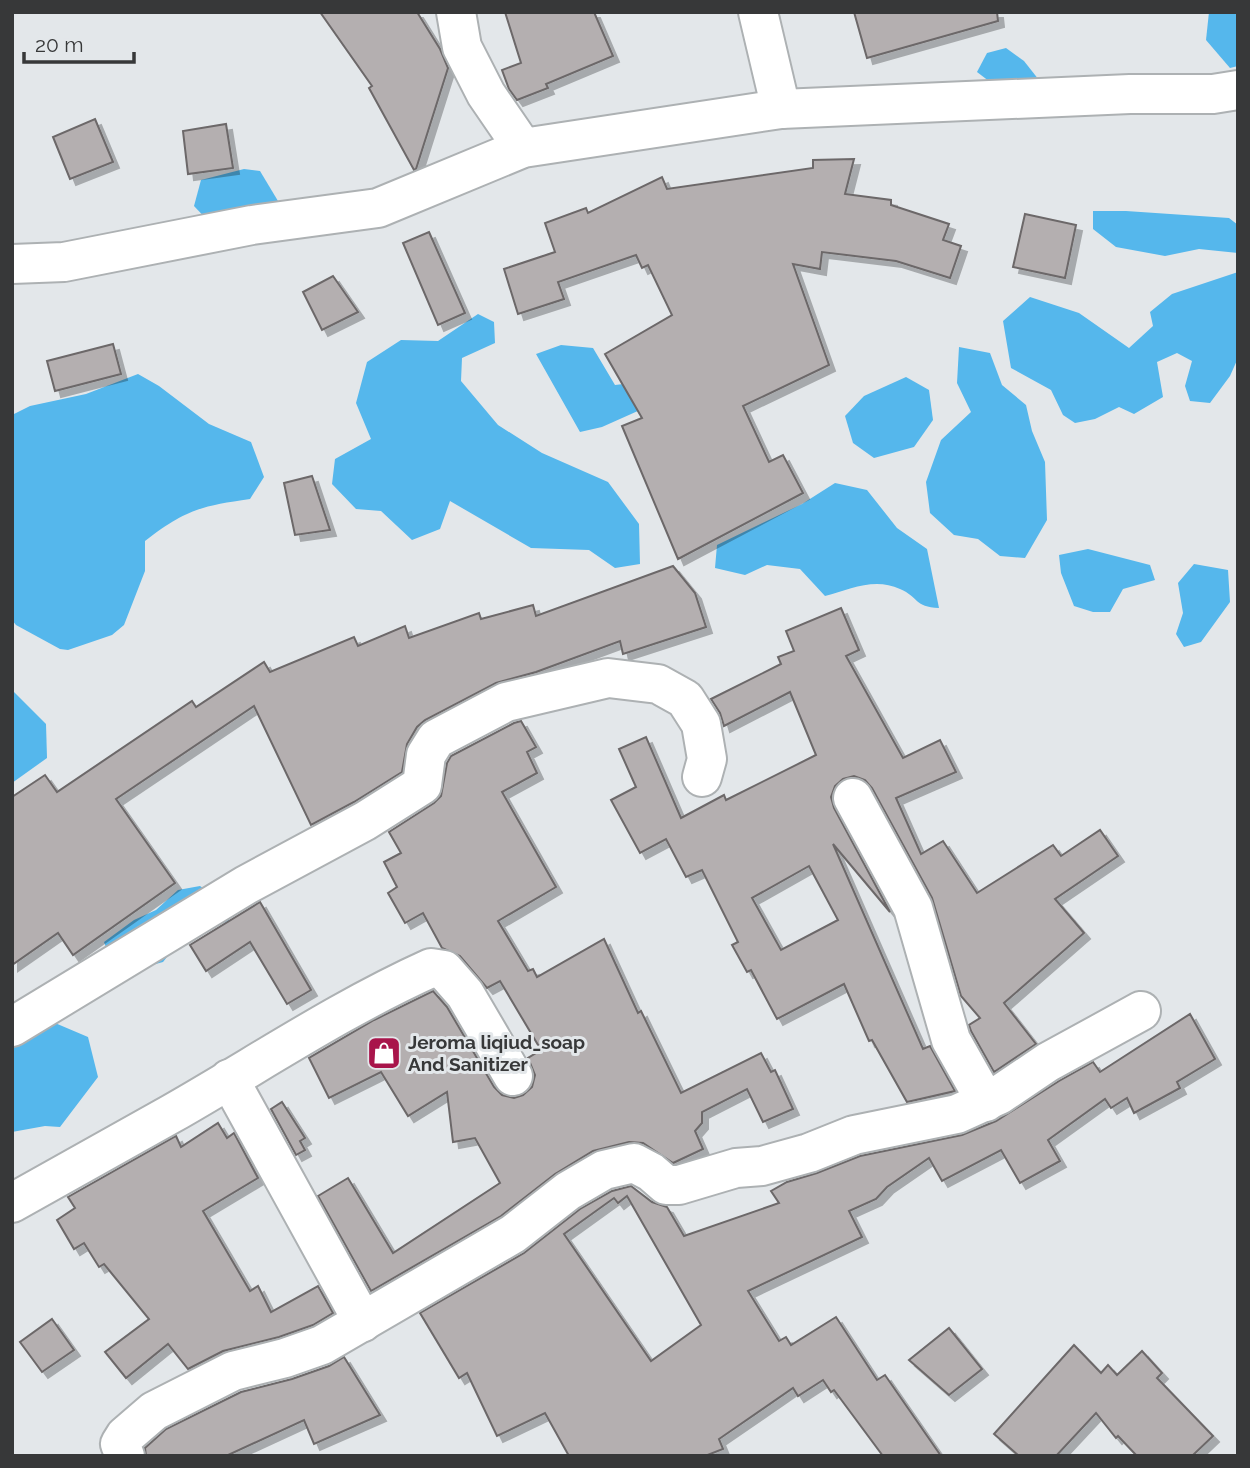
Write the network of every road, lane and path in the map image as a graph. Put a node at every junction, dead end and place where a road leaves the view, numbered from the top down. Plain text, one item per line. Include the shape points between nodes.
1 (456, 12) edge
2 (758, 12) edge
3 (1238, 90) edge
4 (781, 110) junction
5 (523, 148) junction
6 (12, 264) edge
7 (702, 777) dead end
8 (853, 798) dead end
9 (1140, 1011) dead end
10 (12, 1027) edge
11 (513, 1076) dead end
12 (229, 1079) junction
13 (986, 1102) junction
14 (12, 1203) edge
15 (363, 1322) junction
16 (125, 1456) edge

1 - 5 street via 462,47 486,94
2 - 4 street
3 - 4 street
4 - 5 street
5 - 6 street via 378,208 252,225 64,262
7 - 10 street via 708,759 701,724 685,699 658,684 608,678 506,702 436,739 426,755 422,785
8 - 13 street via 913,908 951,1040
9 - 13 street
11 - 12 street via 465,994 444,970 431,968
12 - 14 street
12 - 15 street
13 - 15 street via 957,1114 854,1135 809,1153 679,1185 666,1185 634,1163 604,1170 568,1191 513,1234
15 - 16 street via 322,1345 233,1371 154,1410 125,1436 120,1444

